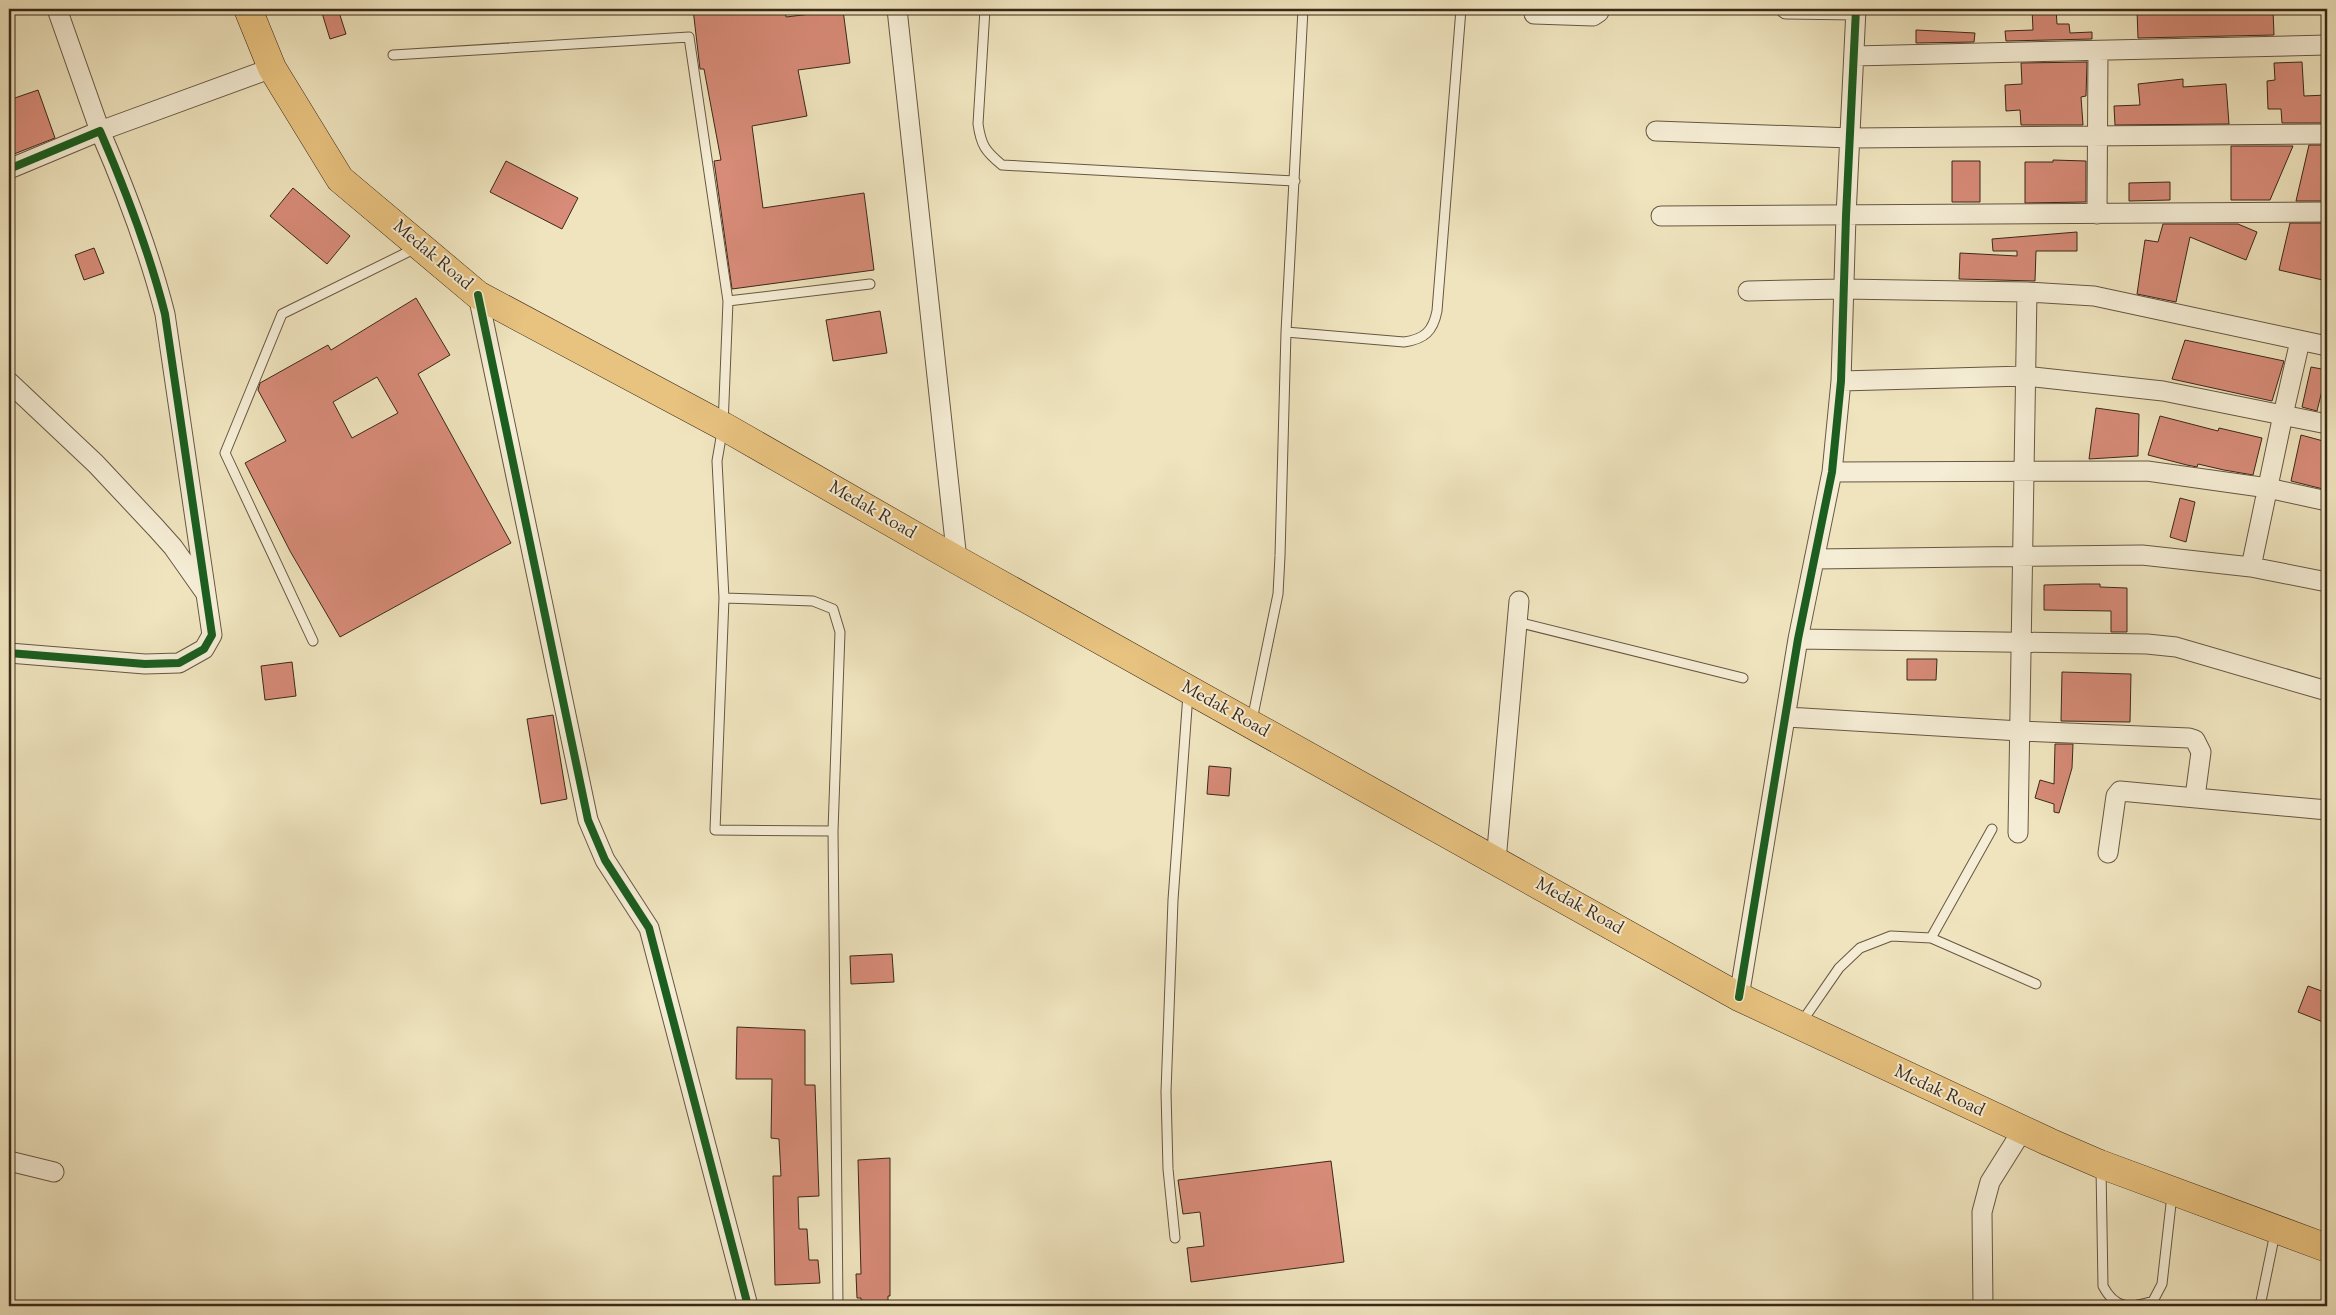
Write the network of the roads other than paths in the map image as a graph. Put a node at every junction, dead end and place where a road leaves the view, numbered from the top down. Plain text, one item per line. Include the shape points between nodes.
1 (57, 9) edge
2 (248, 9) edge
3 (897, 9) edge
4 (985, 9) edge
5 (1304, 9) edge
6 (1461, 9) edge
7 (1600, 9) edge
8 (1786, 9) edge
9 (1856, 10) edge
10 (1534, 14) dead end
11 (2327, 45) edge
12 (2098, 51) junction
13 (393, 55) dead end
14 (1854, 56) junction
15 (272, 68) junction
16 (1656, 130) dead end
17 (100, 131) junction
18 (2327, 134) edge
19 (2098, 135) junction
20 (1851, 138) junction
21 (9, 169) edge
22 (1295, 182) junction
23 (2327, 212) edge
24 (2097, 214) junction
25 (1661, 216) dead end
26 (1846, 216) junction
27 (421, 246) junction
28 (870, 284) dead end
29 (1843, 289) junction
30 (1748, 291) dead end
31 (2027, 292) junction
32 (478, 295) junction
33 (728, 302) junction
34 (1286, 332) junction
35 (2300, 340) junction
36 (2327, 346) edge
37 (2025, 376) junction
38 (1841, 381) junction
39 (9, 382) edge
40 (2283, 414) junction
41 (2327, 424) edge
42 (723, 426) junction
43 (1832, 472) junction
44 (2024, 472) junction
45 (2268, 488) junction
46 (2327, 501) edge
47 (2023, 558) junction
48 (1814, 559) junction
49 (957, 560) junction
50 (2251, 567) junction
51 (2327, 582) edge
52 (206, 594) junction
53 (724, 598) junction
54 (1519, 601) dead end
55 (1517, 622) junction
56 (1798, 639) junction
57 (312, 641) dead end
58 (2021, 643) junction
59 (9, 653) edge
60 (1743, 678) dead end
61 (1189, 689) junction
62 (2327, 690) edge
63 (1787, 717) junction
64 (1251, 724) junction
65 (2020, 731) junction
66 (2195, 797) junction
67 (2327, 810) edge
68 (1992, 829) dead end
69 (833, 831) junction
70 (2018, 832) dead end
71 (2108, 853) dead end
72 (1496, 861) junction
73 (1931, 938) junction
74 (2036, 984) dead end
75 (1738, 996) junction
76 (1800, 1026) junction
77 (2022, 1131) junction
78 (9, 1160) edge
79 (2100, 1164) junction
80 (54, 1172) dead end
81 (2172, 1189) junction
82 (2276, 1228) junction
83 (1175, 1238) dead end
84 (2327, 1248) edge
85 (838, 1304) dead end
86 (748, 1306) edge
87 (1983, 1306) edge
88 (2260, 1306) edge

1 - 17 street
2 - 15 main road, Medak Road
3 - 49 street
4 - 22 lane via 978,124 981,141 989,155 1002,165
5 - 22 lane
6 - 34 lane via 1438,310 1434,324 1428,334 1418,340 1404,342
7 - 10 street via 1594,16
8 - 9 street
9 - 14 street
11 - 12 street
12 - 14 street
12 - 19 street
13 - 33 lane via 688,37
14 - 20 street
15 - 17 street
15 - 27 main road, Medak Road via 340,179
16 - 20 street
17 - 21 street
17 - 52 street via 125,187 155,274 164,314
18 - 19 street
19 - 20 street
19 - 24 street
20 - 26 street
22 - 34 lane
23 - 24 street
24 - 26 street
25 - 26 street
26 - 29 street
27 - 32 main road, Medak Road
27 - 57 lane via 282,314 225,453
28 - 33 lane
29 - 30 street
29 - 31 street
29 - 38 street
31 - 35 street via 2094,296
31 - 37 street
32 - 42 main road, Medak Road
32 - 86 street via 588,820 605,860 649,928
33 - 42 lane
34 - 64 lane via 1278,594
35 - 36 street
35 - 40 street
37 - 38 street
37 - 40 street via 2163,391
37 - 44 street
38 - 43 street
39 - 52 street via 96,464 156,528
40 - 41 street
40 - 45 street
42 - 49 main road, Medak Road
42 - 53 lane via 717,461
43 - 44 street
43 - 48 street
44 - 45 street via 2146,471
44 - 47 street
45 - 46 street
45 - 50 street
47 - 48 street
47 - 50 street via 2142,555
47 - 58 street
48 - 56 street
49 - 61 main road, Medak Road
50 - 51 street
52 - 59 street via 212,635 204,649 179,663 144,664
53 - 69 lane via 813,601 833,609 840,632
53 - 69 lane via 715,830
54 - 55 street
55 - 60 lane
55 - 72 street
56 - 58 street
56 - 63 street
58 - 62 street via 2176,647
58 - 65 street
61 - 64 main road, Medak Road
61 - 83 lane via 1173,900 1166,1092 1168,1169
63 - 65 street
63 - 75 street
64 - 72 main road, Medak Road
65 - 66 street via 2195,740 2201,752
65 - 70 street
66 - 67 street
66 - 71 street via 2120,791 2116,796
68 - 73 lane
69 - 85 lane
72 - 75 main road, Medak Road
73 - 74 lane
73 - 76 lane via 1891,936 1860,948 1839,968
75 - 76 main road, Medak Road
76 - 77 main road, Medak Road
77 - 79 main road, Medak Road
77 - 87 street via 1990,1182 1982,1212
78 - 80 street
79 - 81 main road, Medak Road
79 - 81 lane via 2104,1286 2110,1298 2121,1305 2139,1306 2153,1300 2162,1284
81 - 82 main road, Medak Road
82 - 84 main road, Medak Road
82 - 88 lane

